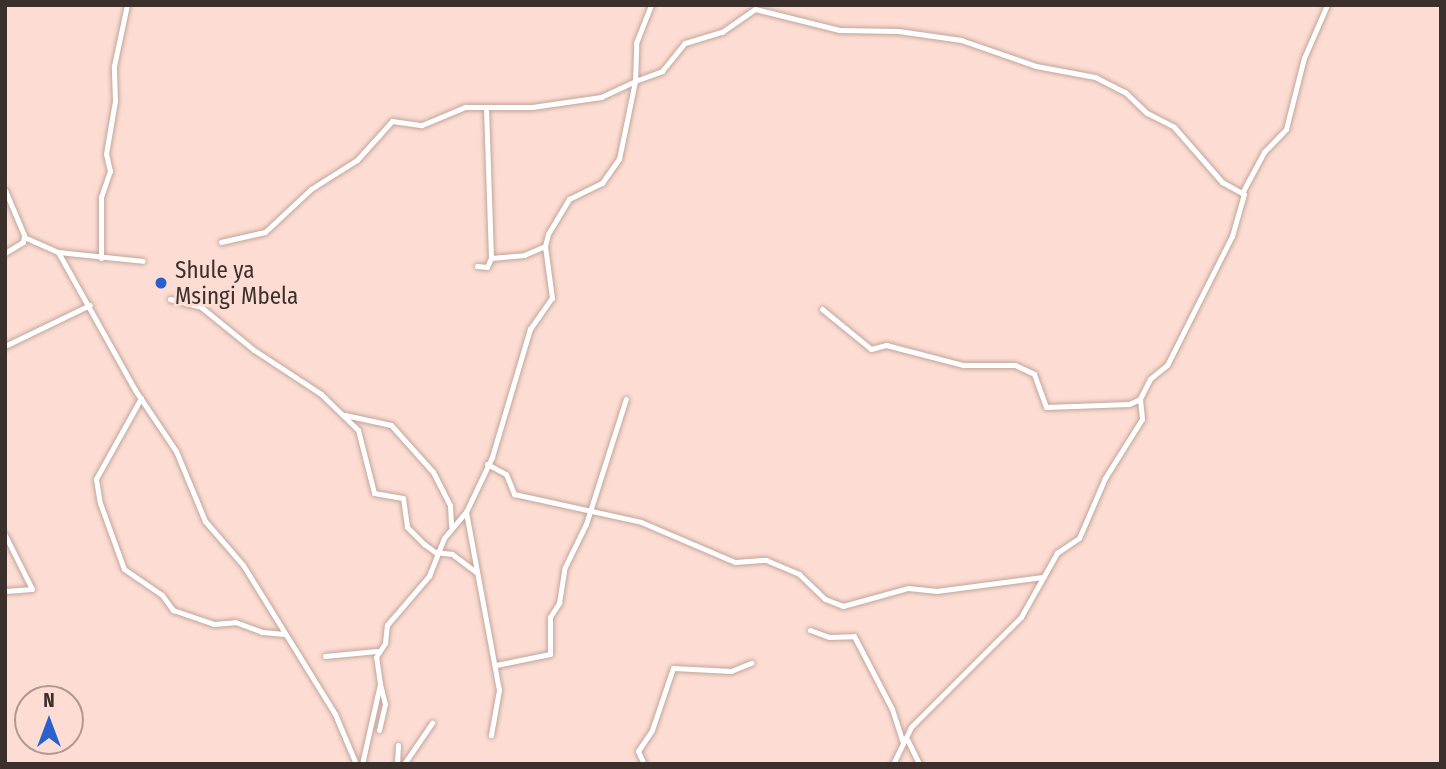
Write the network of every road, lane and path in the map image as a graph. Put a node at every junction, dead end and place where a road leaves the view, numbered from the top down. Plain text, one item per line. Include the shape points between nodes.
1 (127, 5) edge
2 (652, 5) edge
3 (1327, 5) edge
4 (761, 8) edge
5 (635, 81) junction
6 (485, 109) junction
7 (5, 190) edge
8 (1242, 193) junction
9 (24, 237) junction
10 (220, 242) dead end
11 (545, 246) junction
12 (5, 253) edge
13 (58, 253) junction
14 (101, 258) junction
15 (491, 258) junction
16 (143, 261) dead end
17 (477, 266) dead end
18 (170, 299) dead end
19 (90, 305) junction
20 (822, 309) dead end
21 (5, 346) edge
22 (141, 398) junction
23 (626, 399) dead end
24 (1140, 399) junction
25 (336, 411) junction
26 (488, 464) junction
27 (466, 512) junction
28 (590, 512) junction
29 (451, 526) junction
30 (5, 535) edge
31 (442, 553) junction
32 (476, 572) junction
33 (1042, 577) junction
34 (5, 591) edge
35 (810, 630) dead end
36 (285, 634) junction
37 (377, 651) junction
38 (325, 656) dead end
39 (751, 663) dead end
40 (496, 665) junction
41 (380, 684) junction
42 (432, 723) dead end
43 (379, 730) dead end
44 (491, 735) dead end
45 (905, 741) junction
46 (398, 745) dead end
47 (356, 764) edge
48 (362, 764) edge
49 (397, 764) edge
50 (404, 764) edge
51 (643, 764) edge
52 (892, 764) edge
53 (919, 764) edge

1 - 14 street via 114,66 115,101 106,154 110,171 101,197
2 - 5 street via 636,43
3 - 8 street via 1304,58 1286,129 1264,152
4 - 5 street via 745,13 722,32 685,43 662,71
4 - 8 street via 839,30 898,31 961,40 1036,66 1095,77 1174,127 1222,182
5 - 6 street via 601,97
5 - 11 street via 619,159 602,183 569,199
6 - 10 street via 465,107 422,125 392,121 356,160 312,189 265,232
6 - 15 street
7 - 9 street
8 - 24 street via 1242,213 1232,236 1167,365 1150,379
9 - 12 street
9 - 13 street
11 - 15 street via 524,255
11 - 26 street via 552,298 530,329 513,396
13 - 14 street
13 - 19 street
14 - 16 street
15 - 17 street via 487,267
18 - 25 street via 201,307 275,365 321,394
19 - 21 street
19 - 22 street
20 - 24 street via 871,349 886,345 963,365 1015,365 1034,374 1046,407 1129,404
22 - 36 street via 184,466 205,521 243,565
22 - 36 street via 96,479 124,569 162,595 173,610 214,624 235,622
23 - 28 street
24 - 33 street via 1142,419 1105,478 1079,538 1057,553
25 - 29 street via 391,425 433,472 450,505
25 - 31 street via 358,430 374,493 403,498 407,527 424,544
26 - 27 street
26 - 28 street via 506,474 514,494
27 - 29 street
27 - 32 street
28 - 33 street via 641,522 734,562 766,560 799,574 825,599 843,606 908,588 937,592
28 - 40 street via 565,567 559,603 550,617 550,654
29 - 31 street
30 - 34 street via 32,589
31 - 32 street via 466,562
31 - 37 street via 429,576 387,625 385,643
32 - 40 street
33 - 45 street via 1021,617 964,669 911,727
35 - 45 street via 829,637 854,636
36 - 47 street via 335,714
37 - 38 street
37 - 41 street
39 - 51 street via 731,671 673,668 652,730 638,751
40 - 44 street via 499,690
41 - 43 street via 385,704
41 - 48 street
42 - 50 street
45 - 52 street
45 - 53 street
46 - 49 street

